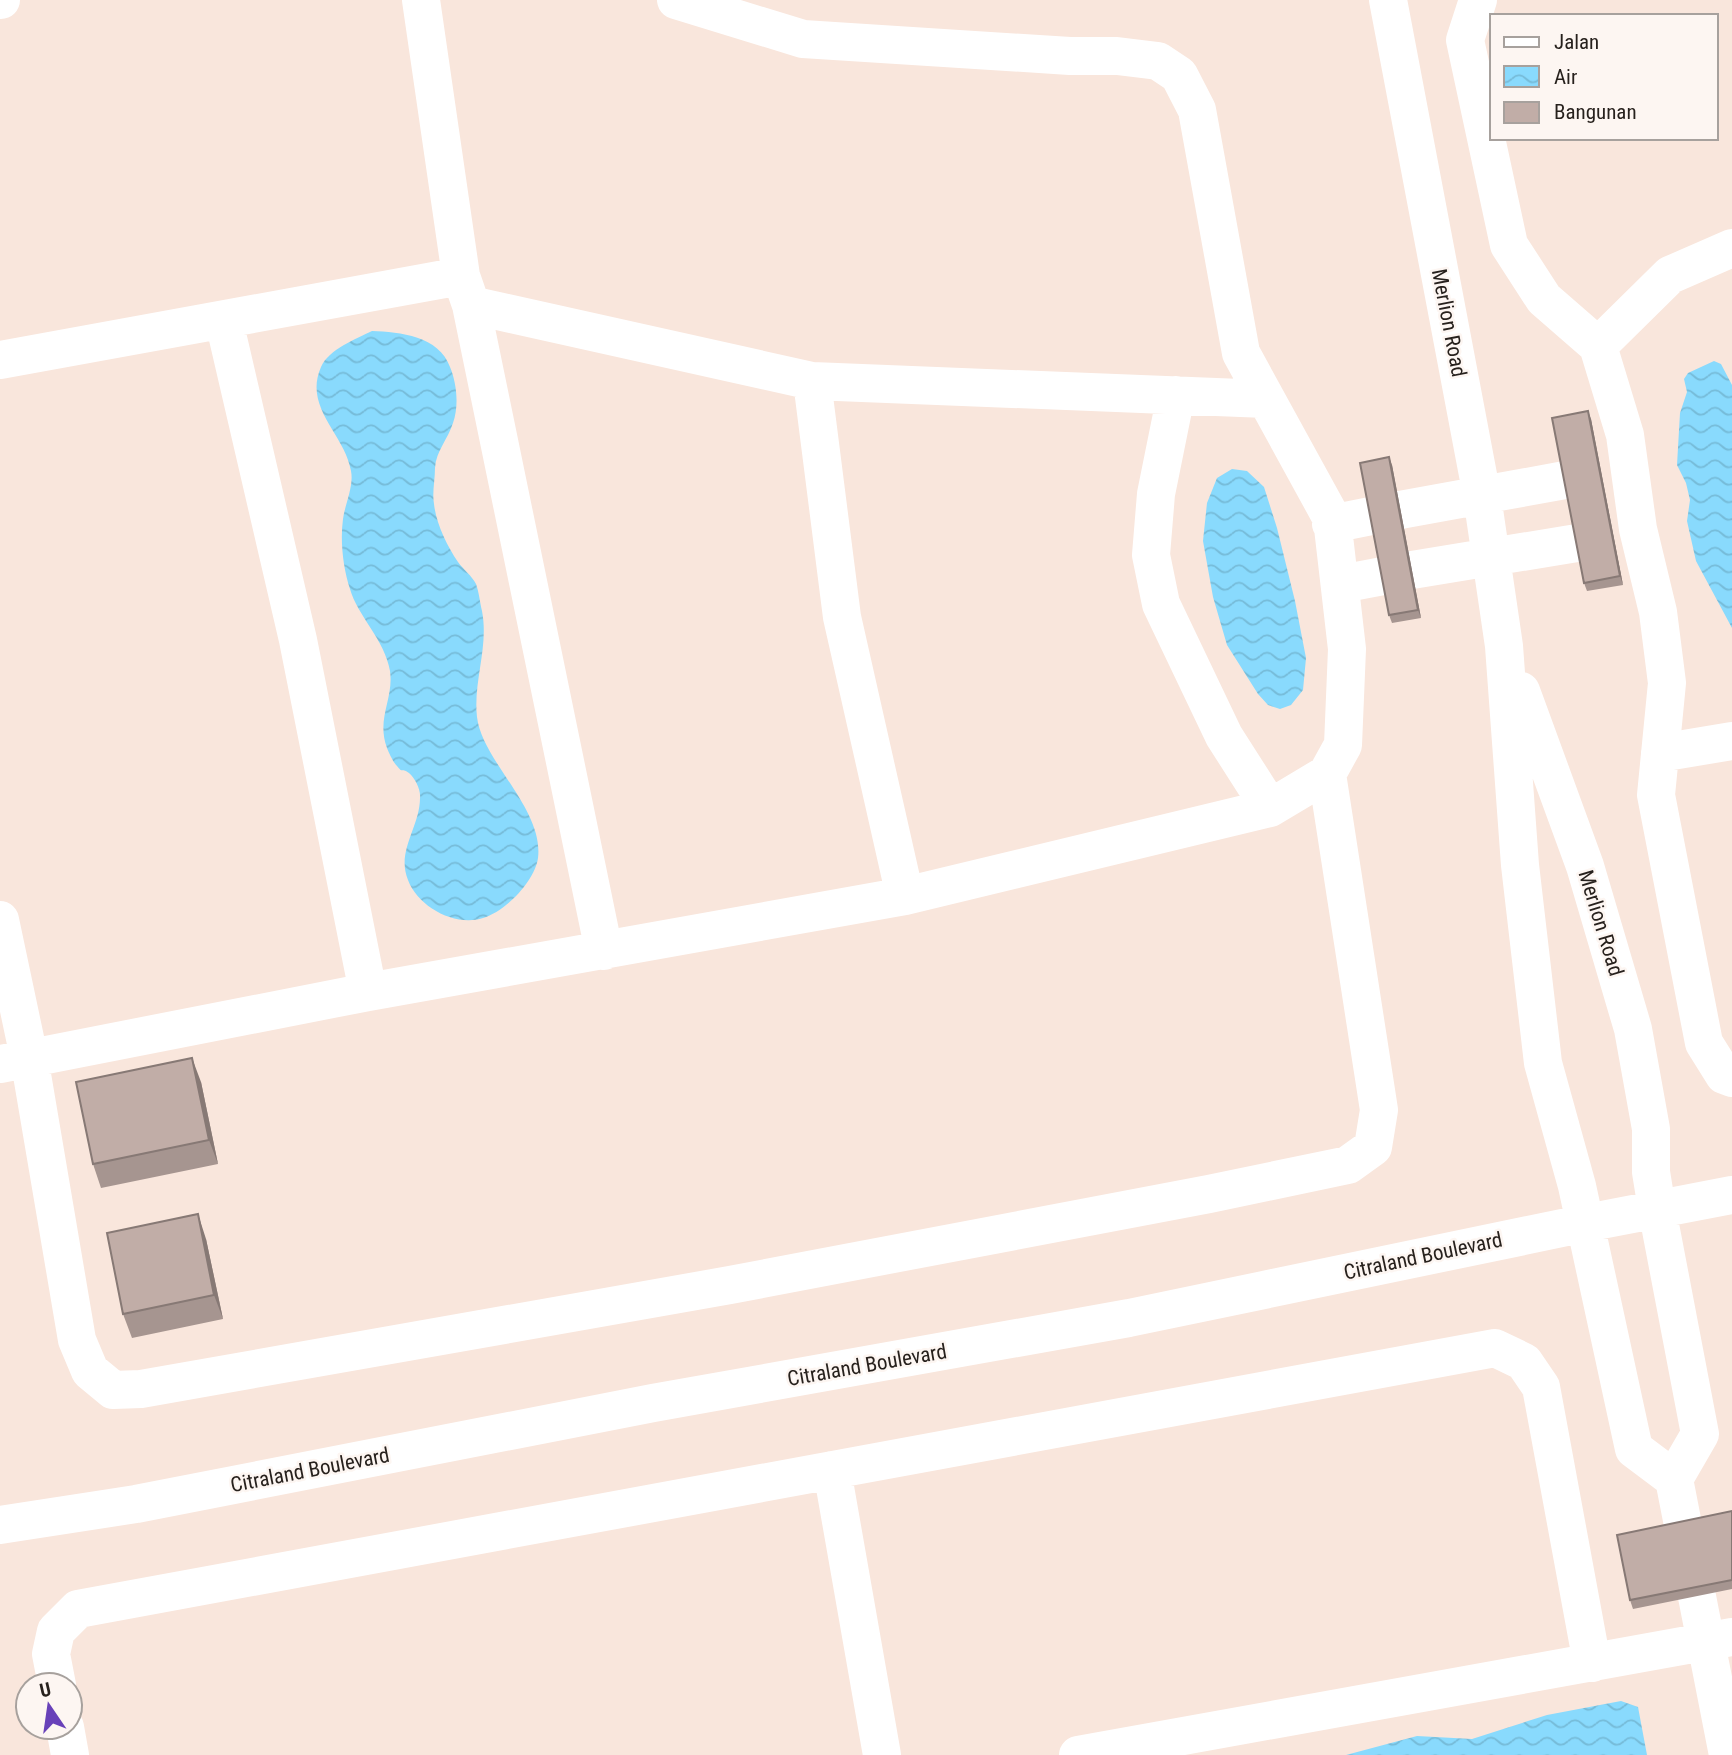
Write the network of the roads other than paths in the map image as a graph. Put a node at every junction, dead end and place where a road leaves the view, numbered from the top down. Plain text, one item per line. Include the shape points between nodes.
1 (421, 0) edge
2 (676, 0) edge
3 (1388, 0) edge
4 (1478, 0) edge
5 (1732, 248) edge
6 (466, 290) junction
7 (224, 321) junction
8 (1598, 346) junction
9 (0, 360) edge
10 (812, 380) junction
11 (1176, 395) junction
12 (1266, 399) junction
13 (1599, 474) junction
14 (1482, 496) junction
15 (1331, 524) junction
16 (1610, 535) junction
17 (1491, 556) junction
18 (1341, 584) junction
19 (1504, 646) junction
20 (1732, 741) edge
21 (1660, 753) junction
22 (1327, 774) junction
23 (1270, 807) junction
24 (905, 896) junction
25 (0, 920) edge
26 (604, 951) junction
27 (368, 992) junction
28 (14, 1061) edge
29 (1732, 1079) edge
30 (1732, 1195) edge
31 (1657, 1209) junction
32 (1586, 1223) junction
33 (832, 1470) junction
34 (1674, 1479) junction
35 (0, 1525) edge
36 (1719, 1639) edge
37 (1592, 1663) junction
38 (54, 1671) edge
39 (882, 1755) edge
40 (1077, 1755) edge
41 (1728, 1755) edge

1 - 6 street
2 - 12 street via 803,39 1117,56 1158,61 1179,75 1197,110 1241,354
3 - 14 street, Merlion Road
4 - 8 street via 1465,40 1509,245 1544,299
5 - 8 street via 1670,275
6 - 7 street
6 - 10 street
6 - 26 street
7 - 9 street
7 - 27 street via 298,640
8 - 13 street via 1625,435
10 - 11 street
10 - 24 street via 842,617
11 - 12 street
11 - 23 street via 1156,494 1151,555 1161,604 1224,736
12 - 15 street
13 - 14 street
13 - 16 street
14 - 15 street
14 - 17 street, Merlion Road
15 - 18 street
16 - 17 street
16 - 21 street via 1658,612 1667,683
17 - 18 street
17 - 19 street, Merlion Road
18 - 22 street via 1348,649 1343,745
19 - 31 street, Merlion Road via 1585,866 1633,1029 1651,1129
19 - 32 street, Merlion Road via 1520,865 1543,1063
20 - 21 street
21 - 29 street via 1656,795 1704,1043 1724,1075
22 - 23 street
22 - 28 street via 1379,1110 1373,1147 1348,1165 730,1285 155,1387 113,1390 90,1371 77,1340
23 - 24 street
24 - 26 street
25 - 28 street
26 - 27 street
27 - 28 street
30 - 31 street, Citraland Boulevard
31 - 32 street, Citraland Boulevard
31 - 34 street, Merlion Road via 1700,1434
32 - 34 street, Merlion Road via 1634,1449
32 - 35 street, Citraland Boulevard via 1129,1318 653,1403 136,1504
33 - 37 street via 1495,1348 1524,1362 1541,1387
33 - 38 street via 78,1609 56,1631 51,1654
33 - 39 street
34 - 36 street
36 - 37 street
36 - 41 street
37 - 40 street

